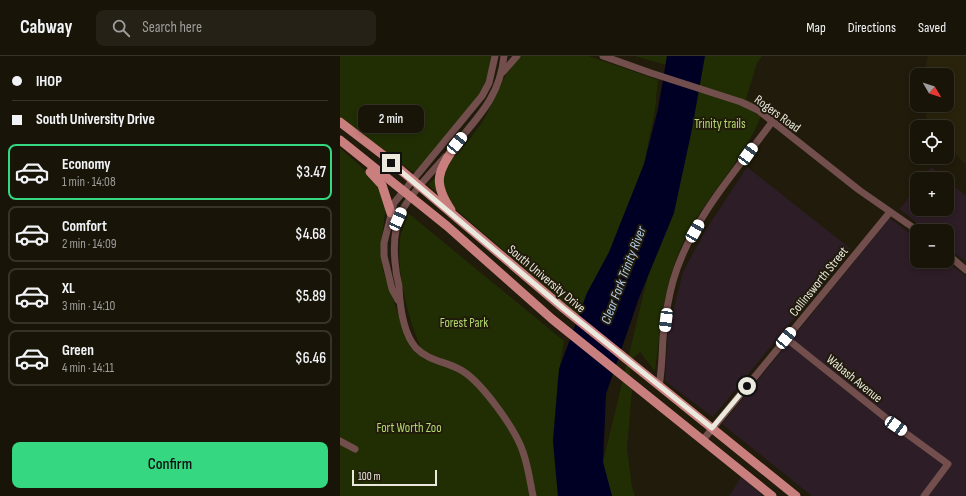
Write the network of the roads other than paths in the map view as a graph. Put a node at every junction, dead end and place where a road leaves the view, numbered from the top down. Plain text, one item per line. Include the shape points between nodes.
1 (495, 56) edge
2 (504, 56) edge
3 (517, 56) edge
4 (603, 56) edge
5 (501, 74) junction
6 (340, 122) edge
7 (772, 122) junction
8 (340, 140) edge
9 (457, 143) junction
10 (412, 181) junction
11 (420, 187) junction
12 (403, 192) junction
13 (411, 198) junction
14 (890, 212) junction
15 (391, 213) junction
16 (458, 220) junction
17 (910, 226) edge
18 (954, 260) edge
19 (966, 270) edge
20 (398, 300) junction
21 (786, 338) junction
22 (629, 382) junction
23 (659, 386) junction
24 (712, 428) junction
25 (703, 440) junction
26 (340, 441) edge
27 (355, 449) dead end
28 (532, 496) edge
29 (772, 496) edge
30 (796, 496) edge
31 (924, 496) edge

1 - 10 street via 489,83 482,96
2 - 5 street
3 - 5 street
4 - 7 street, Rogers Road via 741,102 758,110
5 - 9 street via 495,93 488,104
6 - 10 main road, South University Drive
7 - 14 street, Rogers Road
7 - 23 street via 706,213 687,246 673,281 664,331
8 - 12 main road, South University Drive
8 - 15 main road via 353,157 382,184
9 - 11 street
9 - 16 main road via 442,167 439,183 443,198
10 - 11 main road, South University Drive
10 - 12 street
11 - 13 street
11 - 16 main road, South University Drive
12 - 13 main road, South University Drive
12 - 15 street via 394,203
13 - 20 street via 402,210 395,233
13 - 22 main road, South University Drive
14 - 17 street, Rogers Road
14 - 21 street, Collinsworth Street
15 - 20 street via 384,243 384,256 392,289
16 - 23 main road, South University Drive
18 - 19 street
20 - 28 street via 414,346 427,357 460,369 471,377 514,430 523,451
21 - 24 street, Collinsworth Street
21 - 31 street, Wabash Avenue via 948,464
22 - 23 main road via 646,391 654,392
22 - 25 main road, South University Drive
23 - 24 main road, South University Drive
24 - 25 street, Collinsworth Street
24 - 30 main road, South University Drive
25 - 29 main road, South University Drive
26 - 27 street

